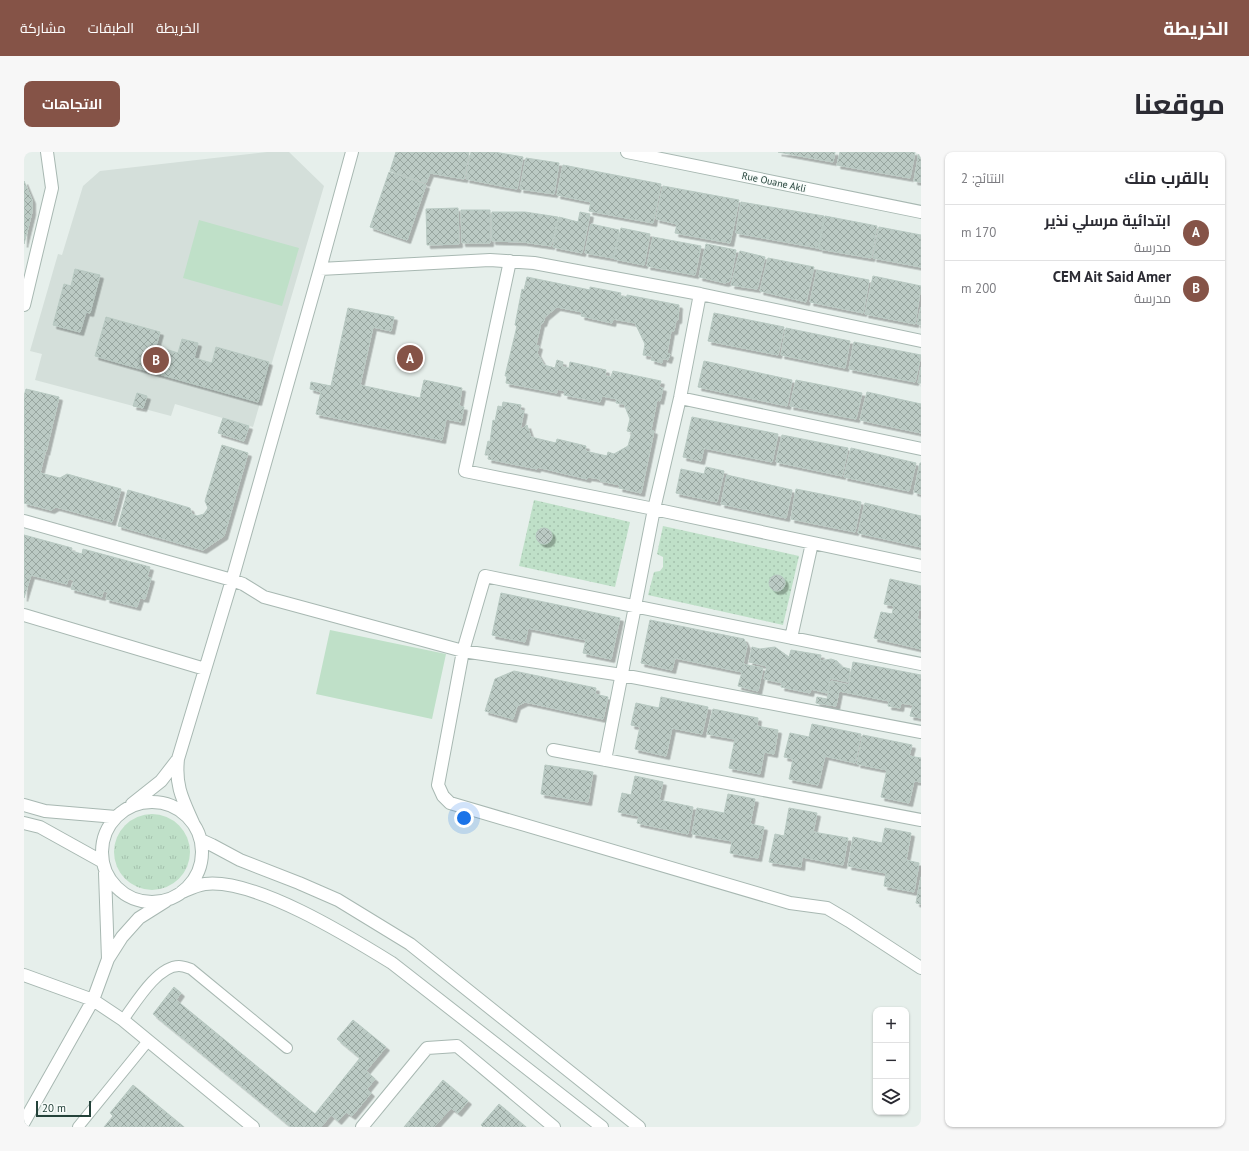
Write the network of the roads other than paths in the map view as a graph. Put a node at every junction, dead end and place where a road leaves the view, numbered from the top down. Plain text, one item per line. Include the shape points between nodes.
1 (48, 152) edge
2 (352, 152) edge
3 (627, 152) edge
4 (921, 212) edge
5 (510, 261) junction
6 (320, 269) junction
7 (700, 294) junction
8 (24, 305) edge
9 (921, 341) edge
10 (680, 398) junction
11 (921, 449) edge
12 (654, 509) junction
13 (24, 521) edge
14 (812, 543) junction
15 (921, 566) edge
16 (232, 580) junction
17 (637, 605) junction
18 (24, 615) edge
19 (791, 638) junction
20 (463, 651) junction
21 (921, 664) edge
22 (205, 669) junction
23 (622, 675) junction
24 (921, 732) edge
25 (553, 750) dead end
26 (178, 759) junction
27 (605, 760) junction
28 (24, 805) edge
29 (119, 814) junction
30 (921, 820) edge
31 (24, 822) edge
32 (194, 825) junction
33 (201, 840) junction
34 (104, 866) junction
35 (182, 892) junction
36 (169, 899) junction
37 (108, 959) junction
38 (921, 968) edge
39 (24, 975) edge
40 (93, 1000) junction
41 (123, 1020) junction
42 (148, 1041) junction
43 (287, 1048) dead end
44 (24, 1122) edge
45 (78, 1127) edge
46 (253, 1127) edge
47 (362, 1127) edge
48 (554, 1127) edge
49 (602, 1127) edge
50 (639, 1127) edge

1 - 8 street via 52,188
2 - 6 street
3 - 4 street, Rue Ouane Akli
5 - 6 street
5 - 7 street via 563,267
5 - 12 street via 465,471
6 - 16 street
7 - 9 street
7 - 10 street
10 - 11 street
10 - 12 street
12 - 14 street
12 - 17 street
13 - 16 street
14 - 15 street
14 - 19 street
16 - 20 street via 264,597
16 - 22 street
17 - 19 street
17 - 20 street via 486,576
17 - 23 street
18 - 22 street
19 - 21 street
20 - 23 street
20 - 38 street via 438,785 450,803 790,903 827,908
22 - 26 street
23 - 24 street
23 - 27 street
25 - 27 street
26 - 29 street via 161,780
26 - 32 street via 176,776 181,796
27 - 30 street
28 - 29 street via 45,811
29 - 32 street via 142,803 162,803 182,811
29 - 34 street via 111,823 104,838
31 - 34 street via 40,827
32 - 33 street
33 - 35 street via 202,855 199,869 192,882
33 - 50 street via 240,860 338,900 410,944
34 - 36 street via 110,880 126,895 147,901
34 - 37 street
35 - 36 street
35 - 49 street via 205,884 230,885 292,908 358,942 392,964
36 - 37 street via 139,918 122,937
37 - 40 street
39 - 40 street
40 - 41 street
40 - 44 street
41 - 42 street
41 - 43 lane via 159,973 180,966 191,969
42 - 45 lane
42 - 46 street
47 - 48 street via 427,1048 457,1046

